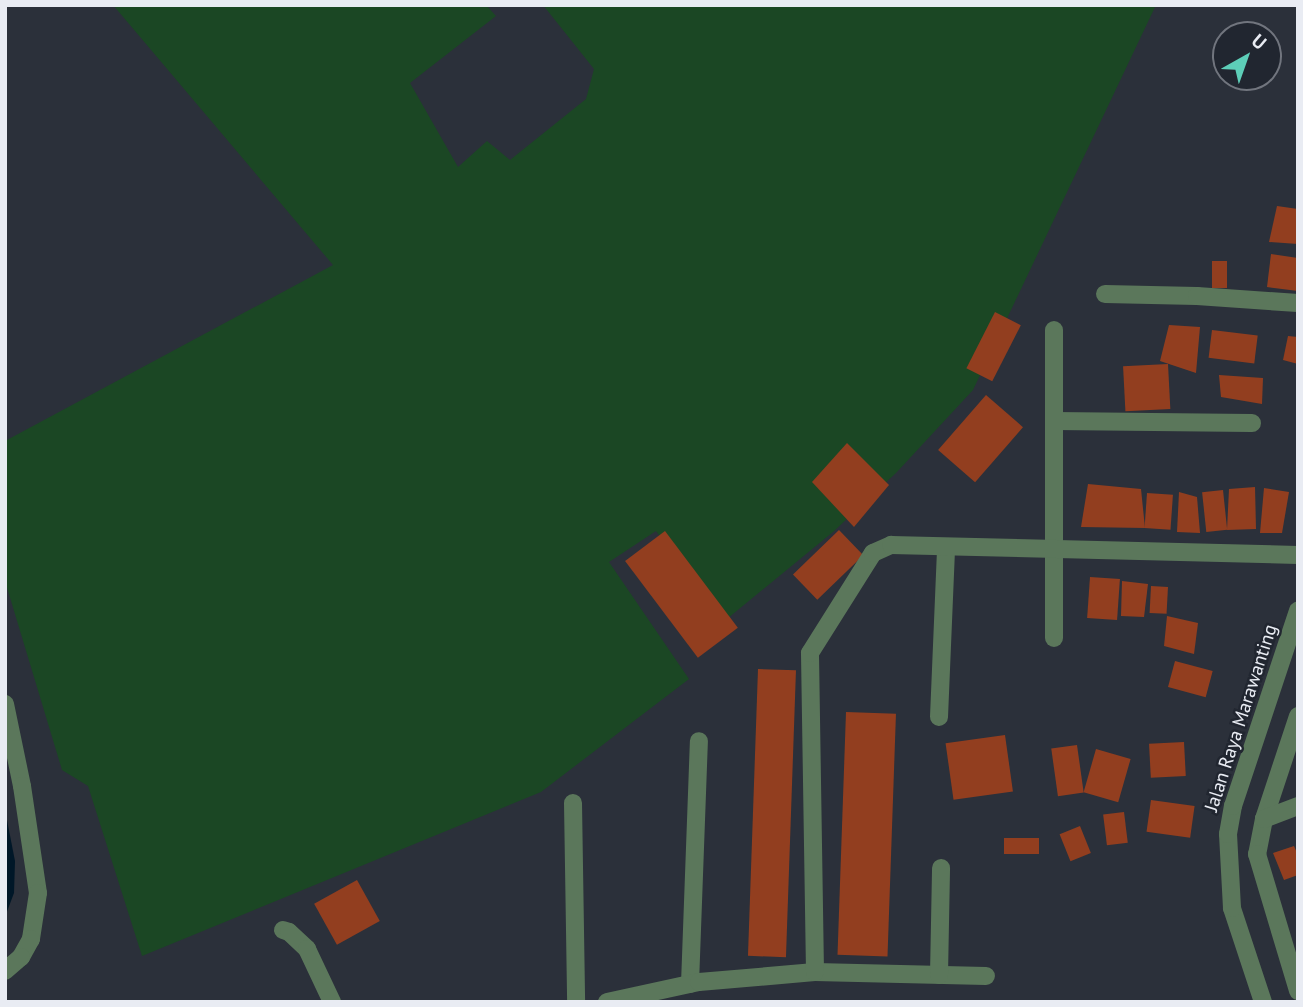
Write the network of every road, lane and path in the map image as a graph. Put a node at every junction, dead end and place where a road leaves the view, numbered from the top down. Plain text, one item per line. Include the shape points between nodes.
1 (1105, 294) dead end
2 (1298, 303) edge
3 (1054, 330) dead end
4 (1054, 421) junction
5 (1252, 423) dead end
6 (946, 547) junction
7 (1053, 549) junction
8 (1298, 555) edge
9 (1298, 611) edge
10 (1054, 638) dead end
11 (5, 704) edge
12 (1298, 716) edge
13 (939, 717) dead end
14 (699, 741) dead end
15 (573, 803) dead end
16 (1298, 806) edge
17 (1264, 819) junction
18 (941, 868) dead end
19 (283, 930) dead end
20 (1294, 961) edge
21 (5, 971) edge
22 (815, 972) junction
23 (939, 975) junction
24 (986, 976) dead end
25 (690, 984) junction
26 (1298, 991) edge
27 (332, 1002) edge
28 (576, 1002) edge
29 (607, 1002) edge
30 (1263, 1002) edge

1 - 2 street
3 - 4 street
4 - 5 street
4 - 7 street
6 - 7 street
6 - 13 street
6 - 22 street via 891,545 873,553 810,653
7 - 8 street
7 - 10 street
9 - 30 street, Jalan Raya Marawanting via 1233,806 1227,841 1232,908
11 - 21 street via 38,893 31,939 21,957
12 - 17 street
14 - 25 street
15 - 28 street
16 - 17 street
17 - 20 street via 1257,854
18 - 23 street
19 - 27 street via 307,949
20 - 26 street
22 - 23 street
22 - 25 street
23 - 24 street
25 - 29 street

